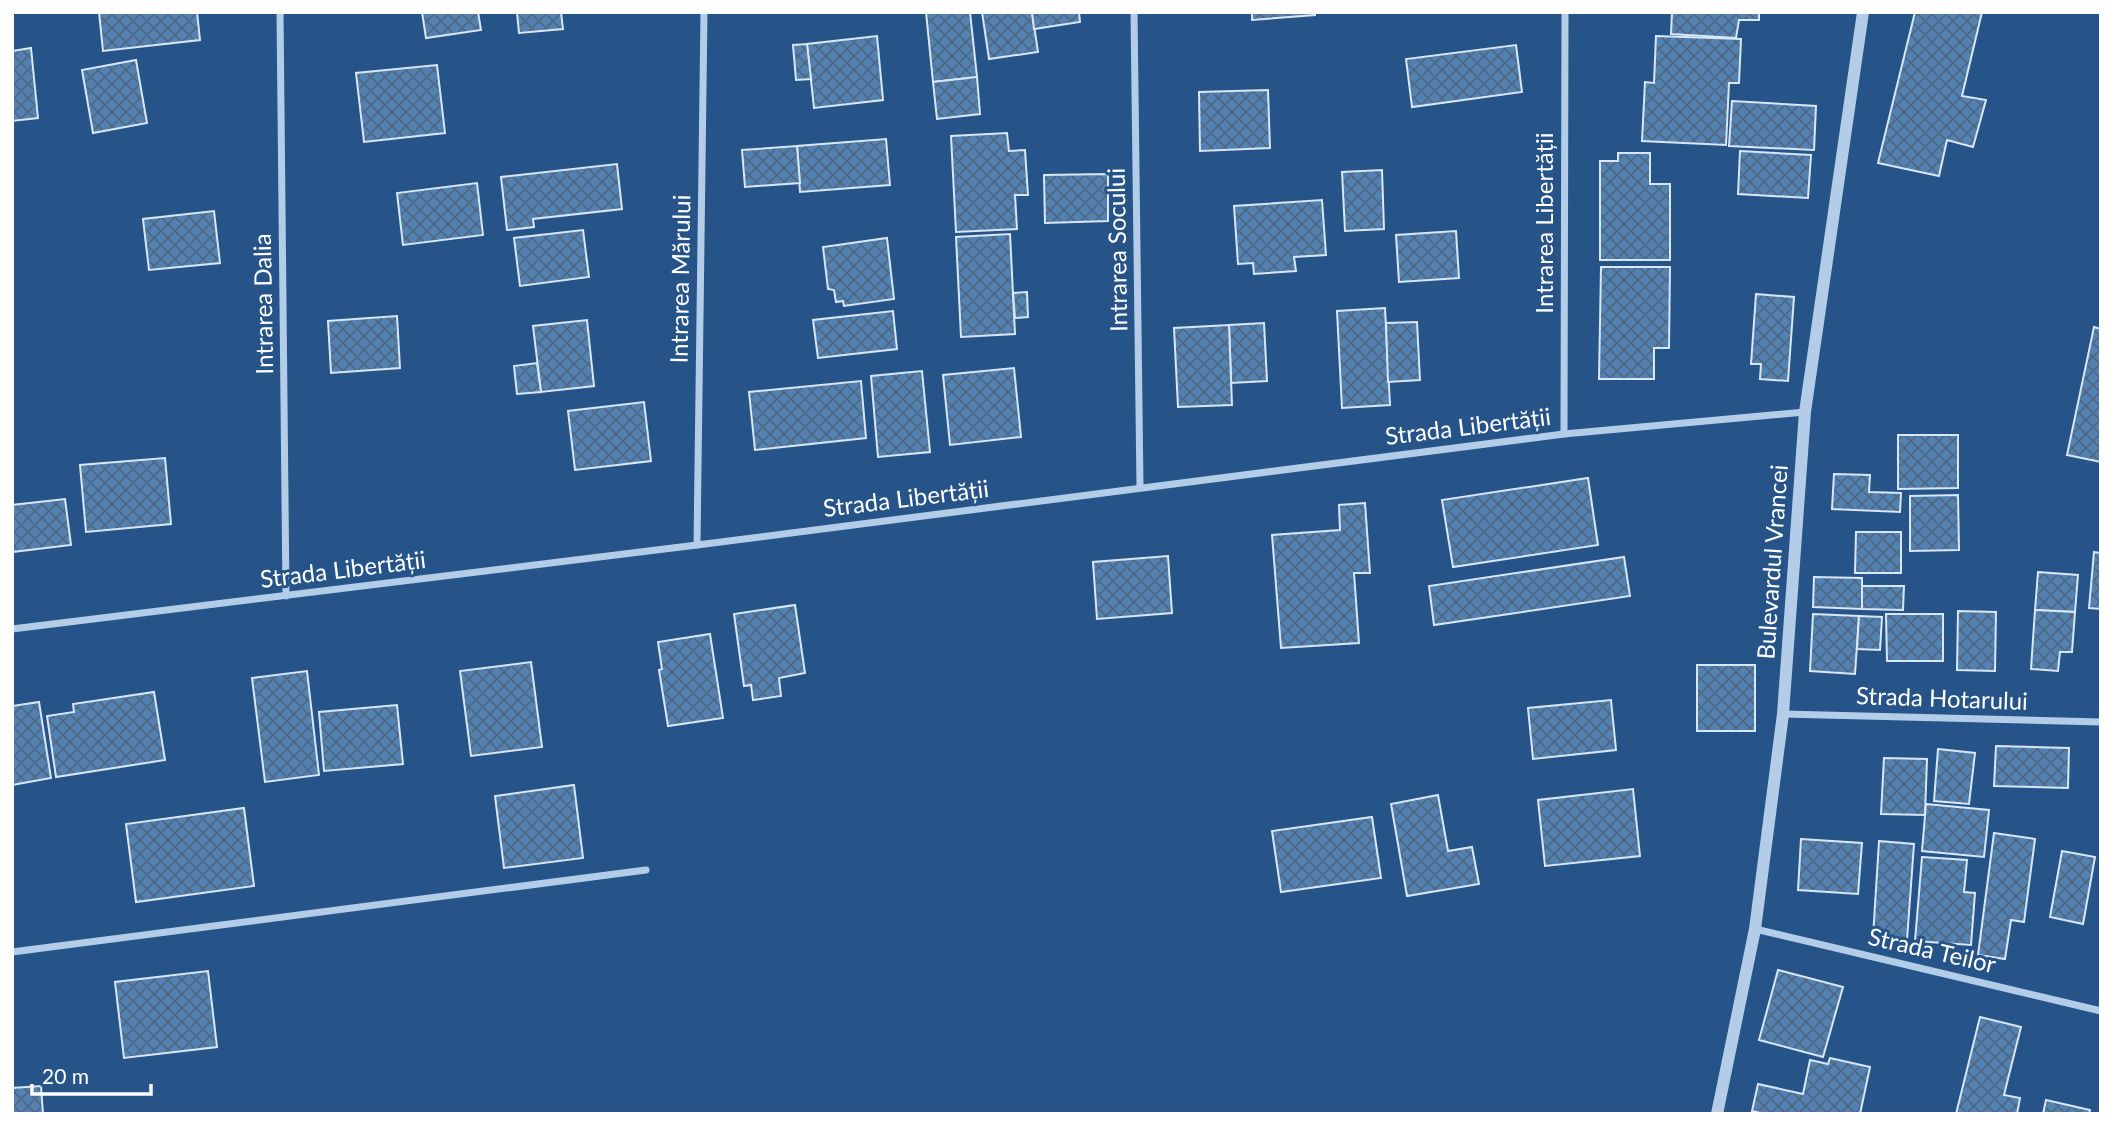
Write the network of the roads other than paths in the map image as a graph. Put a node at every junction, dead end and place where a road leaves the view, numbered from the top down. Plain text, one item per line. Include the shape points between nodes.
1 (280, 12) edge
2 (704, 12) edge
3 (1133, 12) edge
4 (1565, 12) edge
5 (1863, 12) edge
6 (1805, 412) junction
7 (1564, 435) junction
8 (1140, 487) junction
9 (697, 545) junction
10 (286, 596) junction
11 (12, 629) edge
12 (1783, 714) junction
13 (2101, 722) edge
14 (646, 870) dead end
15 (1755, 929) junction
16 (12, 952) edge
17 (2101, 1011) edge
18 (1717, 1114) edge

1 - 10 street, Intrarea Dalia
2 - 9 street, Intrarea Mărului
3 - 8 street, Intrarea Socului
4 - 7 street, Intrarea Libertății
5 - 6 street, Bulevardul Vrancei
6 - 7 street, Strada Libertății
6 - 12 street, Bulevardul Vrancei
7 - 8 street, Strada Libertății
8 - 9 street, Strada Libertății
9 - 10 street, Strada Libertății
10 - 11 street, Strada Libertății
12 - 13 street, Strada Hotarului
12 - 15 street, Bulevardul Vrancei
14 - 16 street
15 - 17 street, Strada Teilor
15 - 18 street, Bulevardul Vrancei

